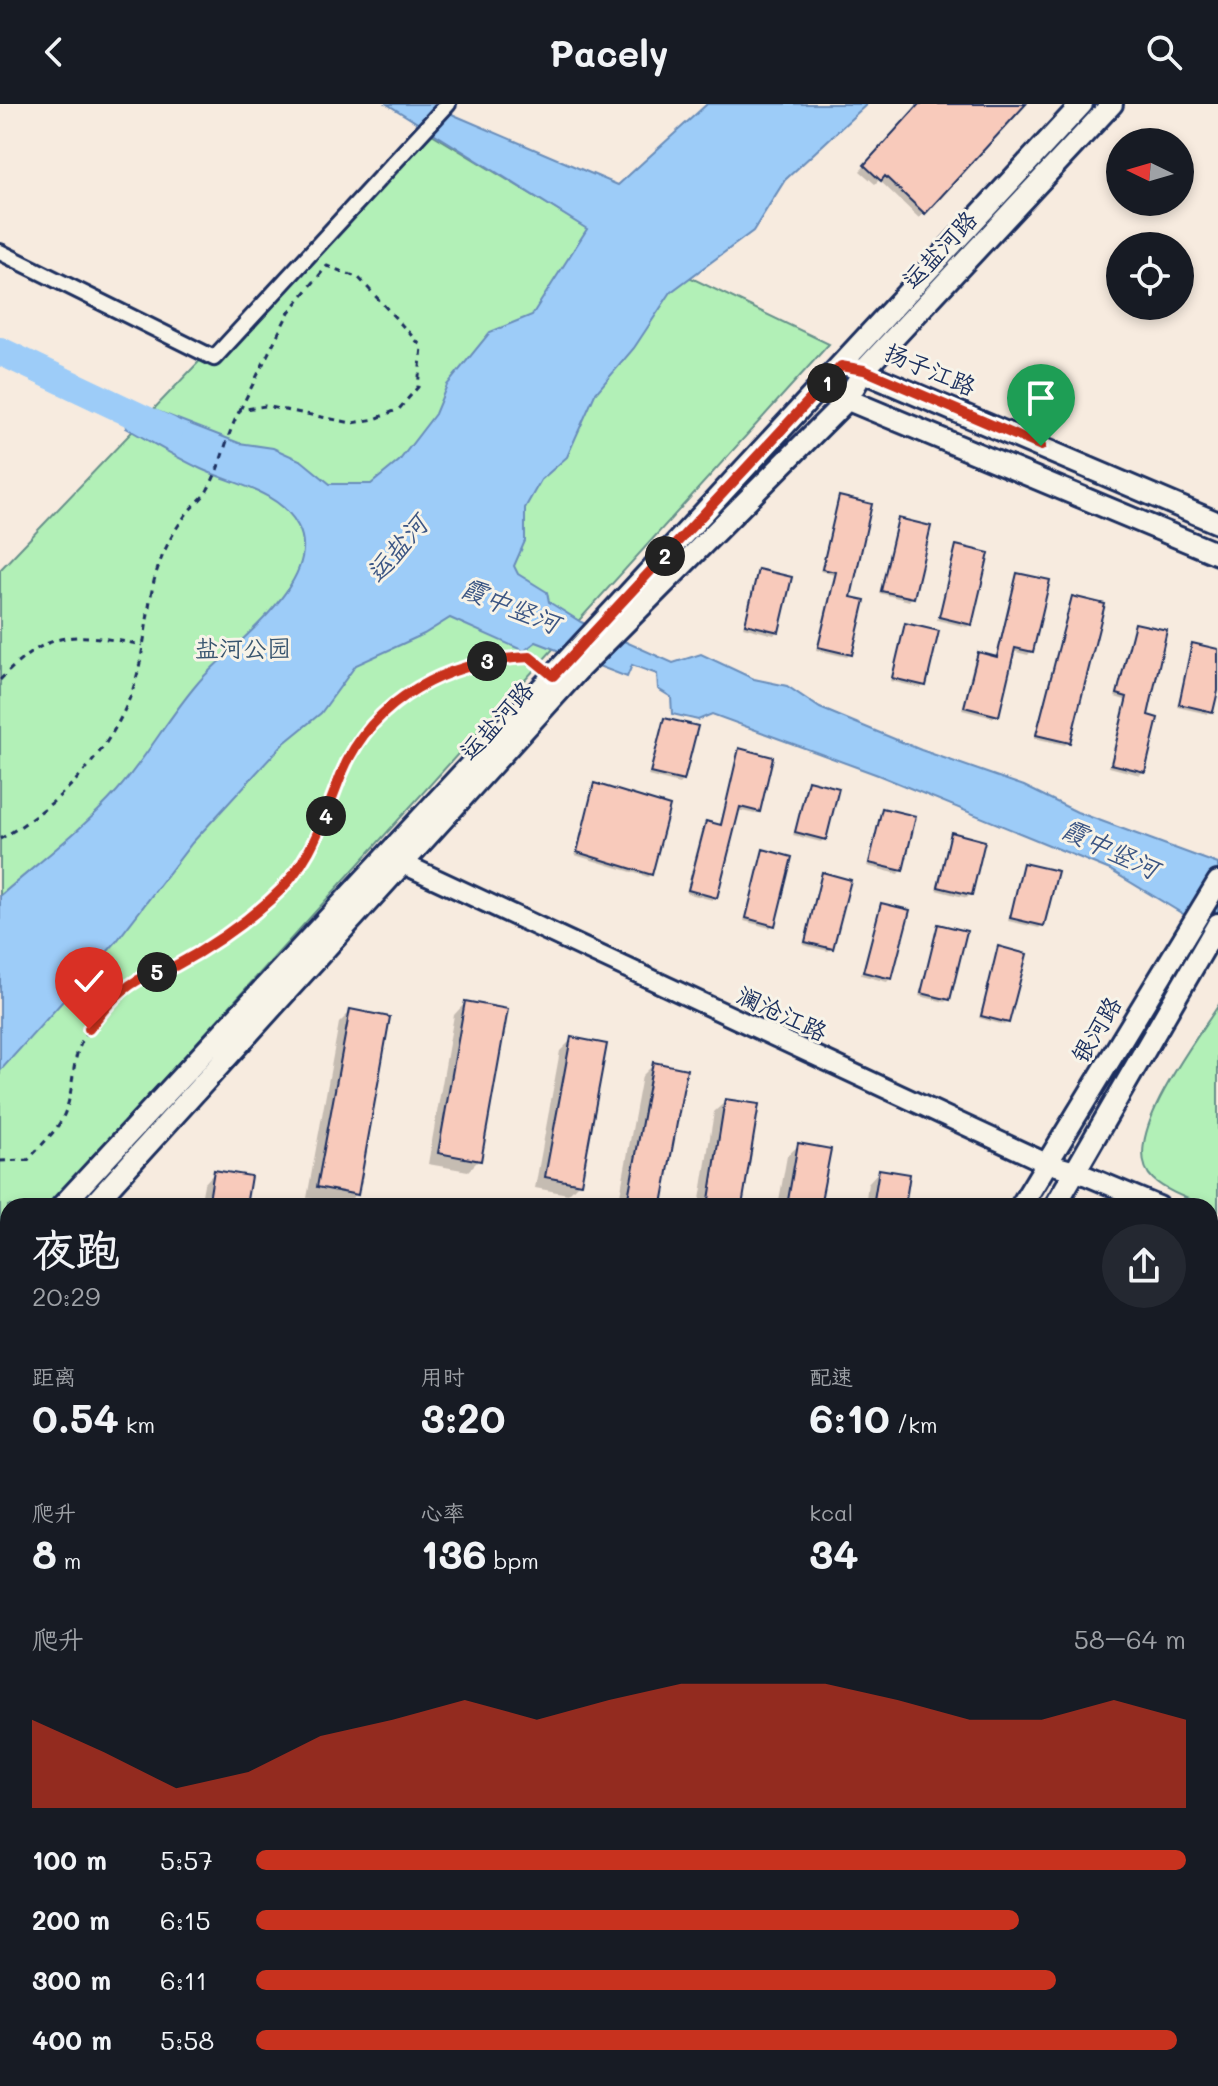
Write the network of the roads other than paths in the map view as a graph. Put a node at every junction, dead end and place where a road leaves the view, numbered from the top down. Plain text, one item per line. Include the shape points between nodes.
1 (448, 104) edge
2 (1082, 104) edge
3 (1112, 104) edge
4 (0, 252) edge
5 (841, 366) junction
6 (864, 370) junction
7 (816, 397) junction
8 (846, 401) junction
9 (1218, 523) edge
10 (1218, 554) edge
11 (613, 623) junction
12 (566, 669) junction
13 (395, 860) junction
14 (1218, 882) edge
15 (1213, 932) edge
16 (1046, 1163) junction
17 (1075, 1171) junction
18 (70, 1198) edge
19 (99, 1198) edge
20 (1026, 1198) edge
21 (1060, 1198) edge
22 (1140, 1198) edge

1 - 4 street via 214,358
2 - 5 main road, 运盐河路
3 - 6 main road, 运盐河路
5 - 6 main road, 扬子江路
5 - 7 main road, 运盐河路
6 - 8 main road, 运盐河路
6 - 9 main road, 扬子江路
7 - 8 main road
7 - 11 main road, 运盐河路
8 - 10 main road
8 - 11 main road, 运盐河路
11 - 12 main road, 运盐河路
12 - 13 main road, 运盐河路
12 - 13 main road, 运盐河路
13 - 16 street, 澜沧江路
13 - 18 main road, 运盐河路
13 - 19 main road, 运盐河路
14 - 16 main road, 银河路
15 - 17 main road
16 - 17 street, 澜沧江路
16 - 20 main road, 银河路
17 - 21 main road
17 - 22 street, 澜沧江路

